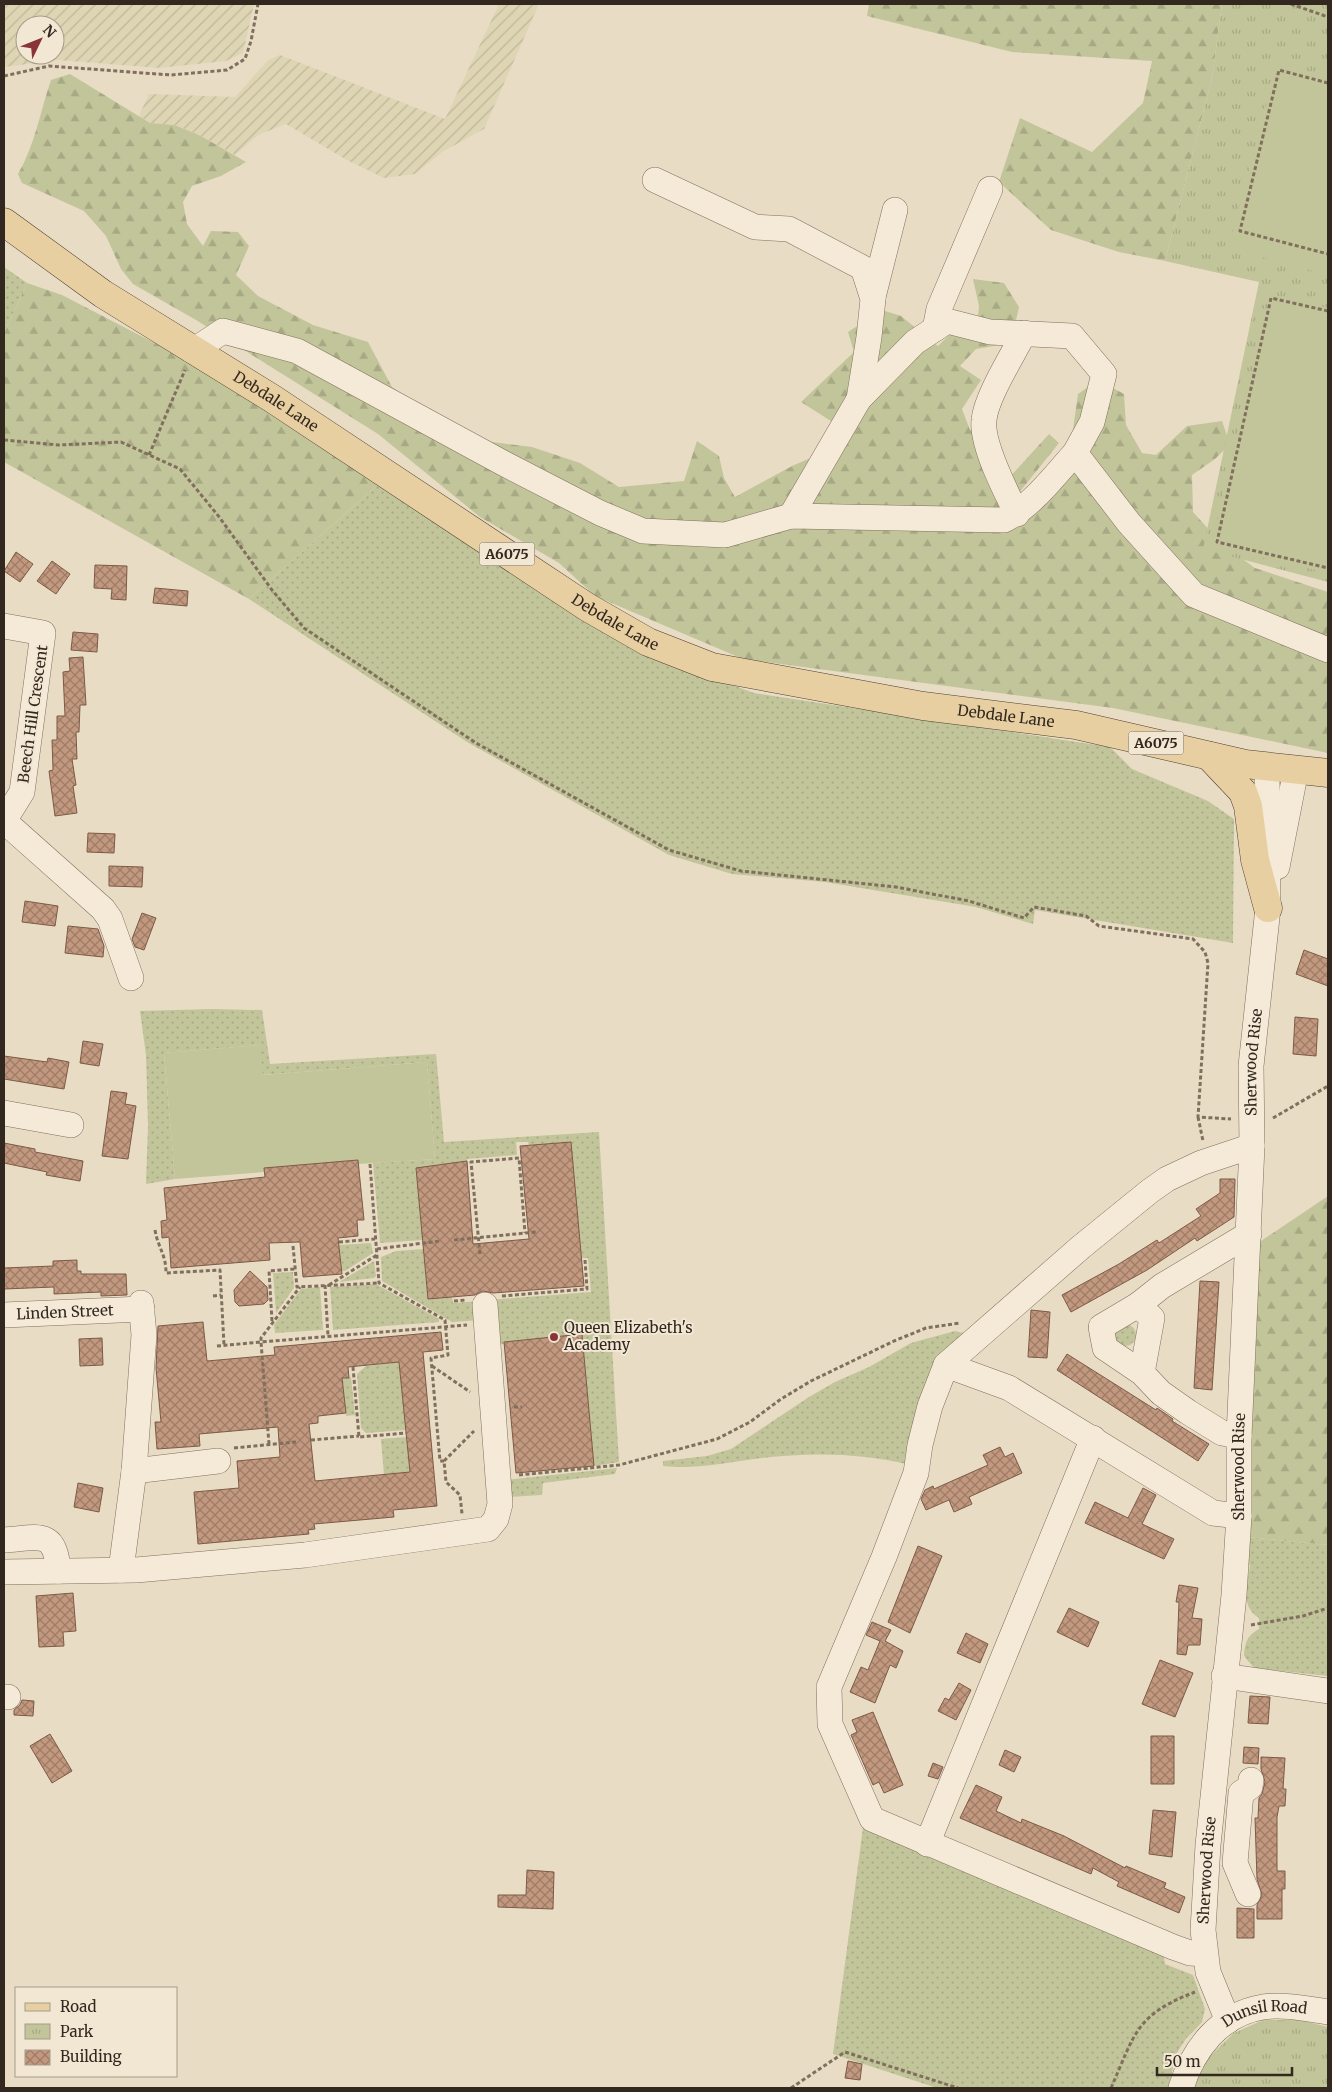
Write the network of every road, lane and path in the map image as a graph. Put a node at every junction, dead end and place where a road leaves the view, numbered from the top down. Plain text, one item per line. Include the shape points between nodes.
1 (258, 4) edge
2 (1291, 4) edge
3 (1328, 17) edge
4 (4, 76) edge
5 (1328, 84) edge
6 (654, 180) dead end
7 (990, 189) dead end
8 (895, 210) dead end
9 (4, 222) edge
10 (1328, 254) edge
11 (872, 299) junction
12 (1328, 311) edge
13 (935, 329) junction
14 (1024, 333) junction
15 (192, 351) junction
16 (860, 399) junction
17 (4, 440) edge
18 (1075, 453) junction
19 (149, 455) junction
20 (1016, 514) junction
21 (791, 516) junction
22 (1328, 568) edge
23 (4, 626) edge
24 (1328, 650) edge
25 (1208, 755) junction
26 (1267, 767) junction
27 (1296, 770) junction
28 (1328, 773) edge
29 (4, 821) edge
30 (1268, 908) junction
31 (131, 978) dead end
32 (1328, 1086) edge
33 (4, 1113) edge
34 (1198, 1118) junction
35 (71, 1125) dead end
36 (1244, 1136) junction
37 (370, 1164) dead end
38 (155, 1230) dead end
39 (536, 1232) dead end
40 (525, 1233) junction
41 (1249, 1234) junction
42 (478, 1238) junction
43 (376, 1239) junction
44 (454, 1240) dead end
45 (440, 1241) dead end
46 (339, 1242) dead end
47 (293, 1246) dead end
48 (377, 1249) junction
49 (480, 1254) dead end
50 (377, 1255) junction
51 (585, 1260) dead end
52 (295, 1269) junction
53 (379, 1283) junction
54 (327, 1285) junction
55 (300, 1287) junction
56 (222, 1295) junction
57 (213, 1296) dead end
58 (454, 1301) dead end
59 (1138, 1305) junction
60 (484, 1306) junction
61 (4, 1315) edge
62 (966, 1322) dead end
63 (272, 1323) junction
64 (446, 1327) junction
65 (328, 1336) junction
66 (261, 1342) junction
67 (224, 1345) junction
68 (217, 1346) dead end
69 (946, 1365) junction
70 (431, 1366) junction
71 (353, 1367) dead end
72 (1142, 1373) junction
73 (493, 1410) junction
74 (406, 1433) dead end
75 (359, 1436) junction
76 (1239, 1436) junction
77 (1093, 1438) junction
78 (311, 1440) dead end
79 (296, 1442) dead end
80 (269, 1444) junction
81 (224, 1455) joint
82 (444, 1461) junction
83 (134, 1472) junction
84 (498, 1477) junction
85 (1239, 1516) junction
86 (464, 1534) junction
87 (4, 1540) edge
88 (122, 1570) junction
89 (58, 1571) junction
90 (4, 1572) edge
91 (1328, 1608) edge
92 (1242, 1627) dead end
93 (1224, 1676) junction
94 (1328, 1692) edge
95 (1251, 1780) dead end
96 (927, 1844) junction
97 (1208, 1845) junction
98 (1236, 1846) junction
99 (1248, 1894) dead end
100 (1205, 1954) junction
101 (1199, 1991) dead end
102 (1328, 2012) edge
103 (1228, 2021) junction
104 (791, 2088) edge
105 (958, 2088) edge
106 (1111, 2088) edge
107 (1181, 2088) edge

1 - 4 path via 245,59 227,70 171,75 48,66
2 - 3 path
5 - 10 path via 1279,70 1240,231
6 - 11 street via 755,227 789,229 863,268
7 - 13 street via 939,309
8 - 11 street
9 - 15 main road, Debdale Lane / A6075 via 103,294
11 - 16 street
12 - 22 path via 1271,298 1217,542
13 - 14 street via 947,321 990,332
13 - 16 street via 915,342
14 - 18 street via 1072,336 1104,374 1092,422
14 - 20 street via 990,402 984,424 999,475
15 - 19 path
15 - 21 street via 223,331 297,351 503,464 643,531 725,535
15 - 25 main road, Debdale Lane / A6075 via 273,398 587,607 648,642 712,667 923,706 1076,724
16 - 21 street
17 - 19 path via 59,445 121,442
18 - 20 street
18 - 24 street via 1129,523 1194,595
19 - 34 path via 180,469 304,628 476,743 669,850 741,871 896,887 969,901 1024,918 1034,907 1086,916 1099,926 1193,939 1205,952 1208,963
20 - 21 street via 1004,520
23 - 29 street, Beech Hill Crescent via 43,633 22,792
25 - 26 main road, Debdale Lane / A6075
25 - 30 main road via 1243,792 1255,860
26 - 27 main road, Debdale Lane / A6075
26 - 30 street, Sherwood Rise
27 - 28 main road, Debdale Lane / A6075
27 - 30 street, Sherwood Rise
29 - 31 street via 103,909 110,919
30 - 36 street, Sherwood Rise
32 - 36 path
33 - 35 street
34 - 36 path
34 - 36 path via 1206,1147
36 - 41 street, Sherwood Rise
36 - 69 street via 1150,1191
37 - 43 path
38 - 56 path via 166,1258 166,1273 220,1270
39 - 40 path
40 - 42 path
40 - 42 path via 519,1158 472,1162
41 - 59 street via 1162,1286
41 - 76 street, Sherwood Rise
42 - 44 path
42 - 49 path
43 - 46 path
43 - 48 path
45 - 48 path
47 - 52 path
48 - 50 path
50 - 53 path
50 - 54 path
51 - 60 path via 587,1289
52 - 55 path via 297,1287
52 - 63 path via 269,1271
53 - 54 path
53 - 64 path via 445,1320
54 - 55 path
54 - 65 path
55 - 63 path
56 - 57 path
56 - 67 path
58 - 60 path
59 - 72 street via 1152,1318
59 - 72 street via 1101,1327 1105,1348
60 - 64 path
60 - 73 street
61 - 83 street, Linden Street via 136,1307 144,1335
62 - 84 path via 926,1328 894,1341 811,1381 750,1422 717,1439 618,1465
63 - 66 path via 260,1338
64 - 65 path
64 - 70 path via 448,1355 431,1358
65 - 66 path
66 - 67 path
66 - 80 path
67 - 68 path
69 - 77 street via 1010,1388
69 - 96 street via 930,1406 916,1473 829,1687 835,1737 872,1820
70 - 73 path
70 - 82 path via 440,1461
71 - 75 path
72 - 76 street via 1161,1393 1188,1412 1222,1433
73 - 82 path
73 - 84 street
74 - 75 path
75 - 78 path
76 - 85 street, Sherwood Rise
77 - 85 street via 1213,1513
77 - 96 street
79 - 80 path
80 - 81 path
81 - 83 street
82 - 86 path via 446,1482 460,1495
83 - 88 street
84 - 86 street via 500,1504 496,1519 488,1529
85 - 93 street, Sherwood Rise
86 - 88 street via 407,1531 295,1556
87 - 89 street via 48,1540 54,1548
88 - 89 street
89 - 90 street
91 - 92 path
93 - 94 street
93 - 97 street, Sherwood Rise
95 - 98 street via 1250,1787 1241,1793
96 - 100 street via 1173,1947
97 - 98 street
97 - 100 street, Sherwood Rise via 1203,1930
98 - 99 street via 1235,1863
100 - 103 street, Sherwood Rise via 1213,1986
101 - 106 path via 1153,2012 1126,2052
102 - 103 street, Dunsil Road via 1284,2006 1263,2007
103 - 107 street, Dunsil Road via 1202,2043 1188,2065
104 - 105 path via 844,2052

